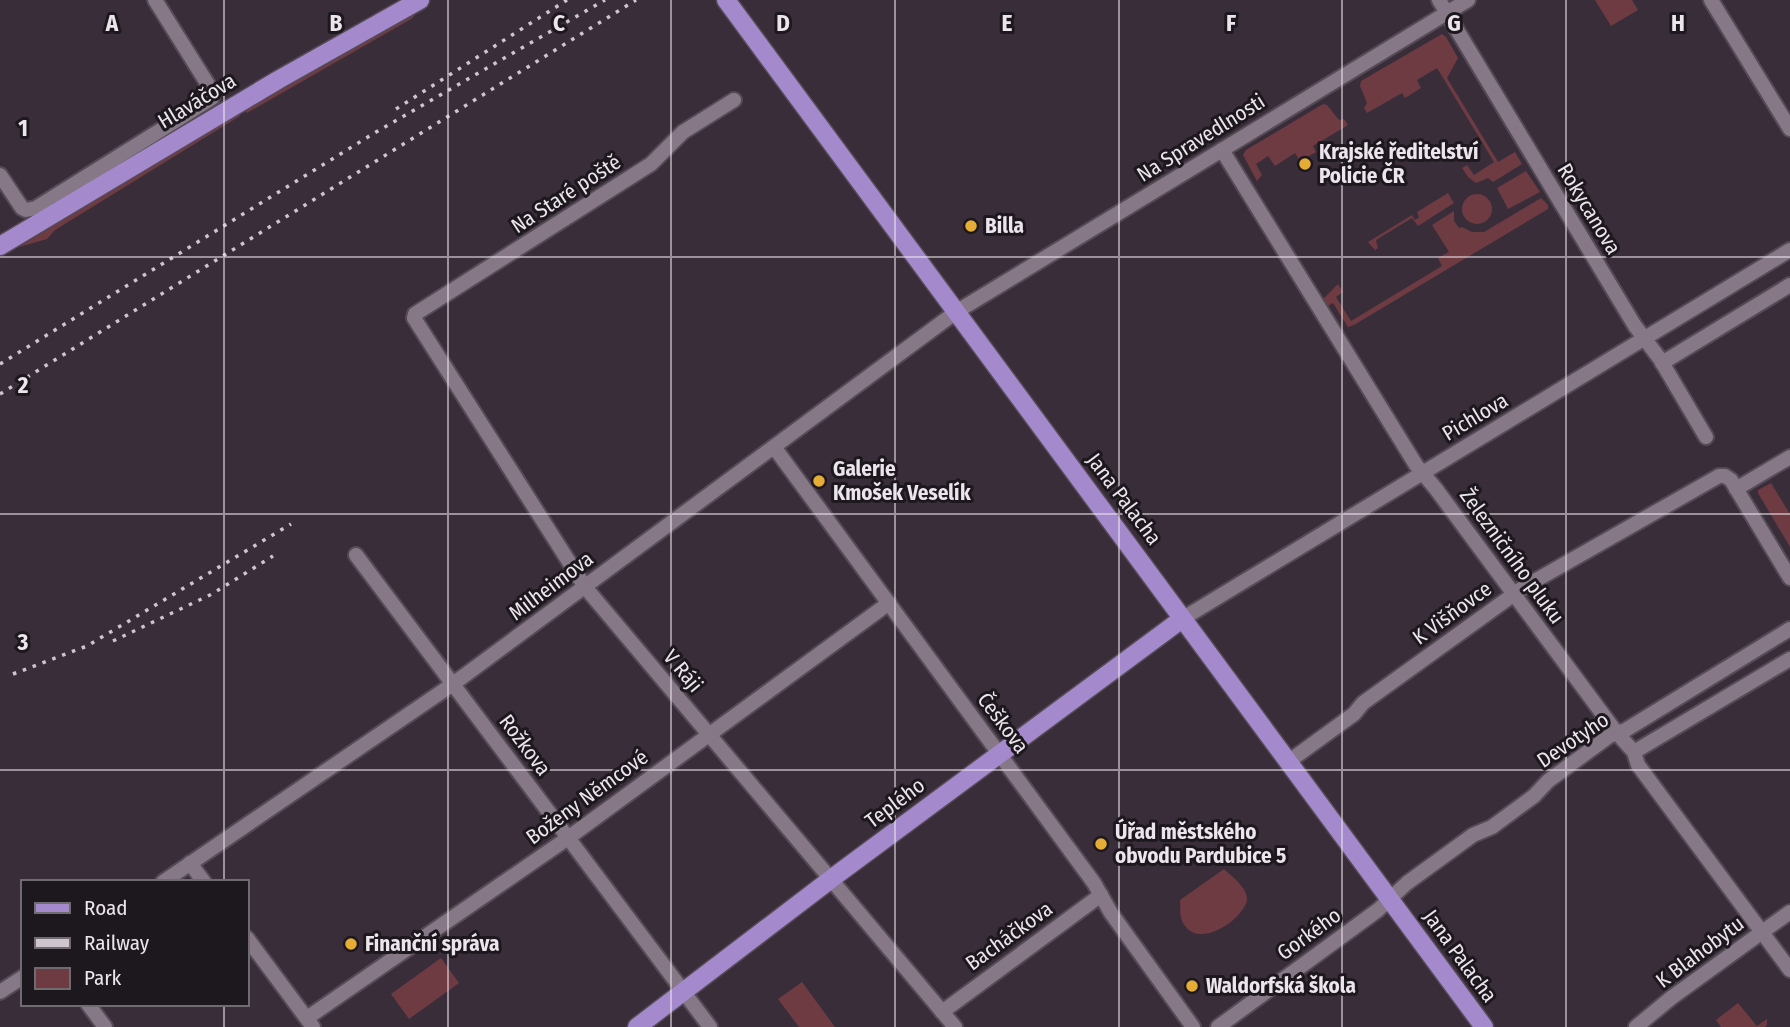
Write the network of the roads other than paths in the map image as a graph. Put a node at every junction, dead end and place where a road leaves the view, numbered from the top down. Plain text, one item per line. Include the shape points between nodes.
1 (155, 0) edge
2 (420, 0) edge
3 (726, 0) edge
4 (1468, 0) edge
5 (1711, 0) edge
6 (1443, 7) edge
7 (734, 100) dead end
8 (1790, 129) edge
9 (1222, 150) junction
10 (0, 175) edge
11 (0, 246) edge
12 (1790, 250) edge
13 (1790, 285) edge
14 (956, 312) junction
15 (414, 316) joint
16 (1644, 338) junction
17 (1662, 363) junction
18 (1706, 437) dead end
19 (774, 447) junction
20 (1790, 457) edge
21 (1422, 473) junction
22 (1736, 489) junction
23 (356, 555) dead end
24 (1790, 578) edge
25 (585, 587) junction
26 (1513, 595) junction
27 (888, 603) junction
28 (1182, 619) junction
29 (1790, 629) edge
30 (1790, 659) edge
31 (453, 684) junction
32 (1614, 730) junction
33 (709, 734) junction
34 (1634, 752) junction
35 (1000, 753) junction
36 (1288, 762) junction
37 (568, 838) junction
38 (190, 863) junction
39 (831, 879) junction
40 (166, 880) edge
41 (203, 880) edge
42 (1101, 895) junction
43 (1390, 899) junction
44 (1790, 912) edge
45 (1762, 932) junction
46 (248, 940) edge
47 (1790, 971) edge
48 (21, 978) edge
49 (0, 992) edge
50 (684, 992) junction
51 (89, 1006) edge
52 (943, 1012) junction
53 (310, 1023) edge
54 (105, 1027) edge
55 (637, 1027) edge
56 (710, 1027) edge
57 (956, 1027) edge
58 (1193, 1027) edge
59 (1218, 1027) edge
60 (1484, 1027) edge
61 (1636, 1027) edge

1 - 10 street, Hlaváčova via 213,96 41,205 26,210
2 - 11 main road, Hlaváčova via 237,103
3 - 14 main road, Jana Palacha
4 - 6 street, Na Spravedlnosti
5 - 8 street
6 - 9 street, Na Spravedlnosti
6 - 16 street, Rokycanova
7 - 15 street, Na Staré poště via 683,132 651,164
9 - 14 street, Na Spravedlnosti
9 - 21 street, Železničního pluku
12 - 16 street, Pichlova
13 - 17 street
14 - 19 street, Milheimova
14 - 28 main road, Jana Palacha
15 - 25 street, V Ráji
16 - 17 street, Rokycanova
16 - 21 street, Pichlova
17 - 18 street, Rokycanova
19 - 25 street, Milheimova
19 - 27 street, Češkova
20 - 22 street
21 - 26 street, Železničního pluku
21 - 28 street, Pichlova
22 - 24 street
22 - 26 street, K Višňovce via 1725,476 1709,480
23 - 31 street, Rožkova
25 - 31 street, Milheimova
25 - 33 street, V Ráji
26 - 32 street, Železničního pluku
26 - 36 street, K Višňovce
27 - 33 street, Boženy Němcové
27 - 35 street, Češkova
28 - 35 main road, Teplého
28 - 36 main road, Jana Palacha
29 - 32 street, Devotyho via 1624,731
30 - 34 street
31 - 37 street, Rožkova
31 - 38 street, Milheimova
32 - 34 street, Železničního pluku
32 - 43 street, Devotyho via 1534,796 1473,835
33 - 37 street, Boženy Němcové
33 - 39 street, V Ráji
34 - 45 street, Železničního pluku via 1638,765
35 - 39 main road, Teplého
35 - 42 street, Češkova
36 - 43 main road, Jana Palacha
37 - 50 street, Rožkova
37 - 53 street, Boženy Němcové
38 - 40 street, Milheimova
38 - 41 street
39 - 50 main road, Teplého
39 - 52 street, V Ráji
42 - 52 street, Bacháčkova
42 - 58 street, Češkova
43 - 59 street, Gorkého
43 - 60 main road, Jana Palacha
44 - 45 street, K Blahobytu
45 - 47 street, Železničního pluku
45 - 61 street, K Blahobytu
46 - 53 street, Boženy Němcové
48 - 49 street
50 - 55 main road, Teplého
50 - 56 street, Rožkova
51 - 54 street
52 - 57 street, V Ráji

